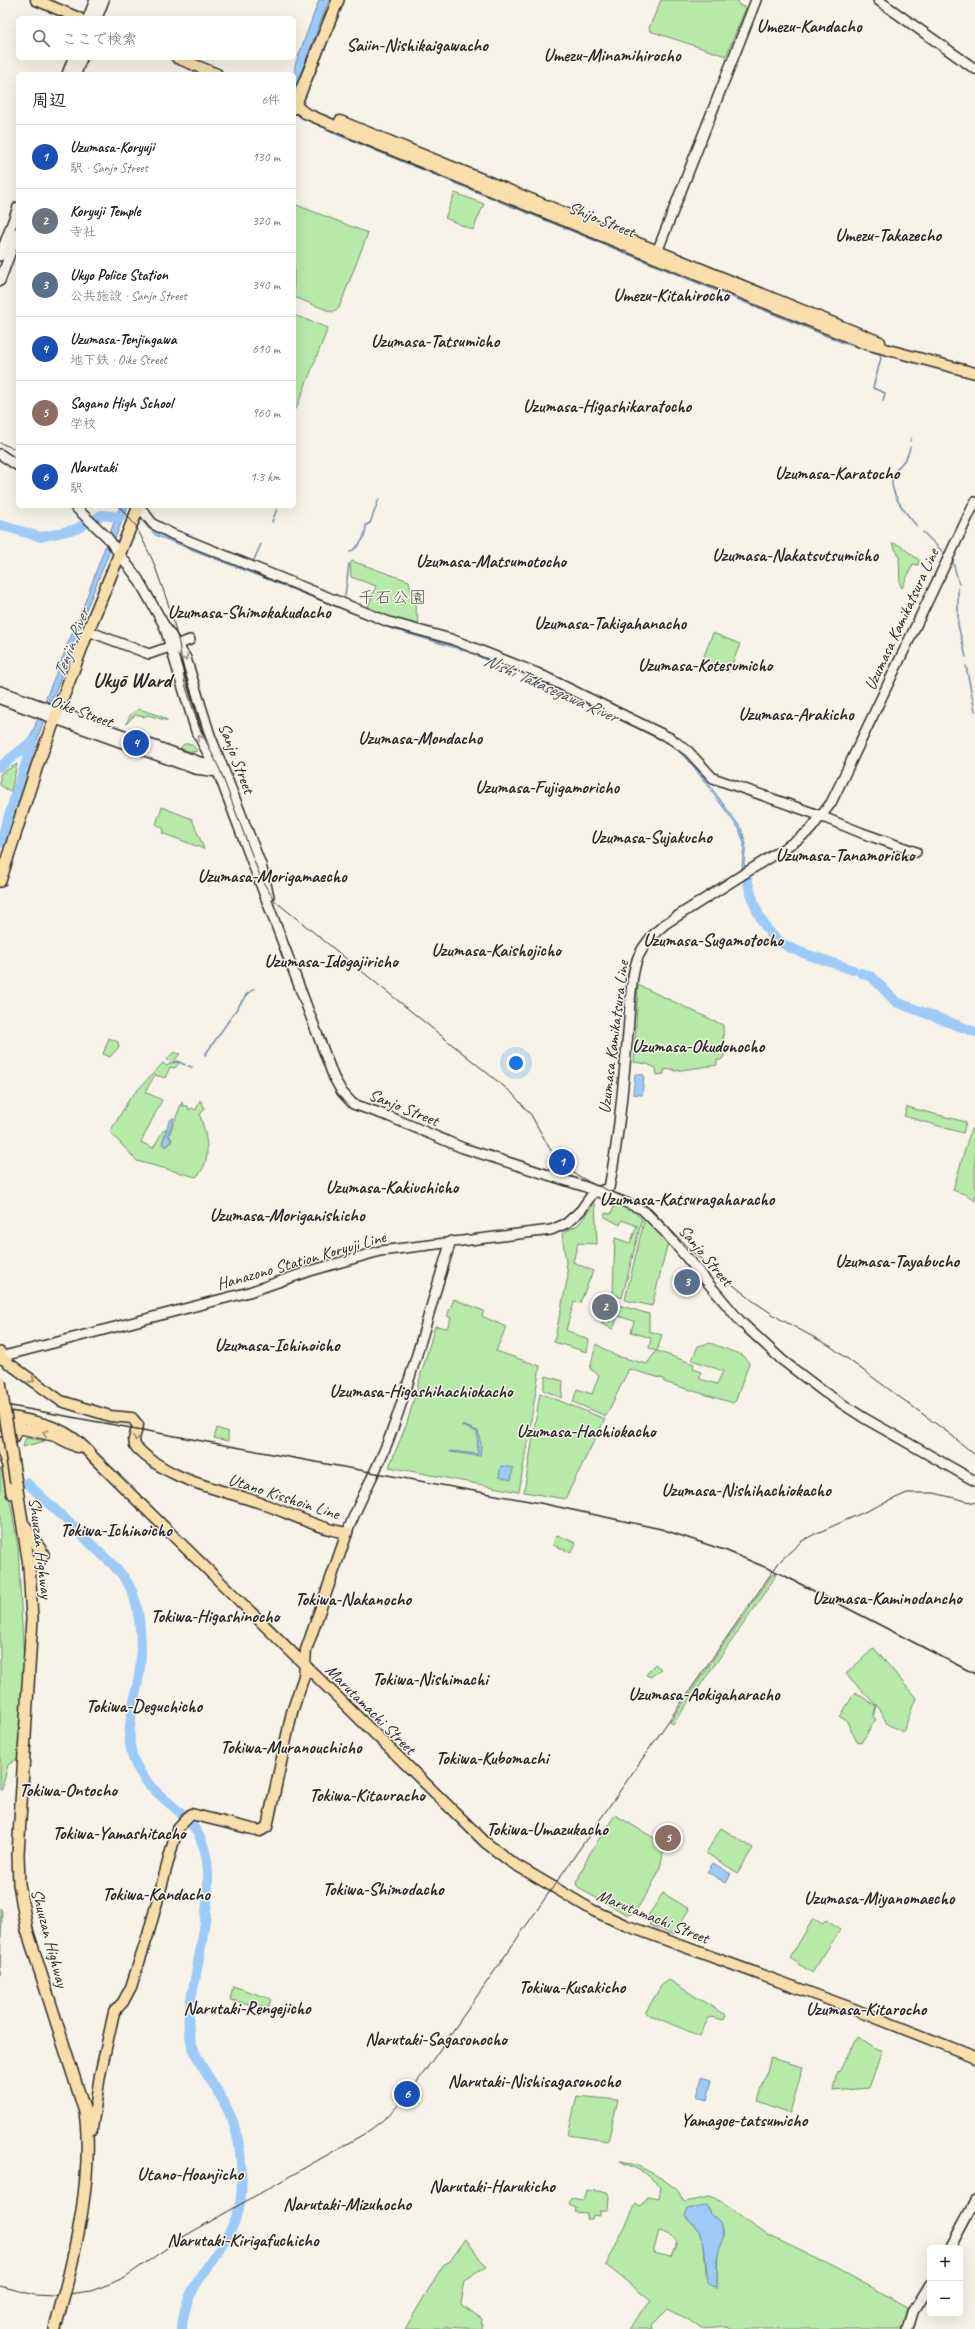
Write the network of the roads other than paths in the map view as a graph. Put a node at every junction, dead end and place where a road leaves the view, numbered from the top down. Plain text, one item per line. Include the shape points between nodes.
1 (36, 0) edge
2 (95, 0) edge
3 (104, 0) edge
4 (338, 0) edge
5 (756, 0) edge
6 (878, 0) edge
7 (74, 16) edge
8 (89, 16) edge
9 (98, 16) edge
10 (72, 60) edge
11 (81, 60) edge
12 (181, 60) edge
13 (975, 69) edge
14 (68, 72) edge
15 (77, 72) edge
16 (212, 72) edge
17 (296, 101) edge
18 (296, 107) edge
19 (16, 212) edge
20 (16, 237) edge
21 (656, 254) junction
22 (0, 256) edge
23 (0, 281) edge
24 (975, 373) edge
25 (0, 454) edge
26 (16, 465) edge
27 (975, 502) edge
28 (76, 508) edge
29 (144, 508) edge
30 (138, 510) edge
31 (117, 551) junction
32 (88, 631) junction
33 (190, 640) dead end
34 (174, 645) junction
35 (0, 691) edge
36 (0, 699) edge
37 (39, 709) junction
38 (53, 713) junction
39 (219, 767) junction
40 (821, 816) junction
41 (916, 852) dead end
42 (0, 869) edge
43 (0, 881) edge
44 (599, 1191) junction
45 (451, 1241) junction
46 (0, 1353) edge
47 (0, 1357) edge
48 (0, 1382) edge
49 (0, 1415) edge
50 (0, 1420) edge
51 (30, 1420) junction
52 (0, 1424) edge
53 (18, 1428) junction
54 (0, 1443) edge
55 (6, 1456) junction
56 (93, 1456) junction
57 (975, 1481) edge
58 (21, 1521) junction
59 (347, 1533) junction
60 (29, 1565) junction
61 (304, 1664) junction
62 (975, 2057) edge
63 (88, 2130) junction
64 (975, 2201) edge
65 (952, 2245) edge
66 (927, 2289) edge
67 (55, 2329) edge
68 (908, 2329) edge

1 - 7 main road
2 - 8 main road
3 - 9 main road
4 - 17 highway
5 - 21 main road
6 - 13 main road
10 - 14 main road
11 - 15 main road
12 - 16 main road
18 - 21 main road, Shijo Street via 368,140
19 - 22 main road
20 - 23 main road
21 - 24 main road, Shijo Street via 866,344
25 - 26 main road
27 - 40 main road, Uzumasa Kamikatsura Line via 847,770
28 - 31 main road, Sanjo Street via 91,520
29 - 40 main road via 172,534 388,622 451,639 537,673 670,738 688,751 713,778
30 - 31 highway
31 - 32 highway
31 - 34 main road, Sanjo Street via 142,585
31 - 38 highway
32 - 34 main road via 149,654
32 - 38 highway
33 - 34 main road
34 - 39 main road, Sanjo Street via 186,658
35 - 37 main road, Oike Street
36 - 37 main road, Oike Street
37 - 38 main road, Oike Street
38 - 39 main road, Oike Street
38 - 42 highway
38 - 43 highway
39 - 44 main road, Sanjo Street via 334,1078 342,1092 353,1104 463,1148
40 - 41 main road via 862,834
40 - 44 main road, Uzumasa Kamikatsura Line via 797,840 665,924 652,935 638,959 631,999 613,1171 609,1188
44 - 45 main road, Hanazono Station Koryuji Line via 593,1193 581,1210 567,1223 554,1229 462,1242
44 - 57 main road, Sanjo Street via 635,1205 649,1215 741,1322 782,1360 864,1418
45 - 47 main road, Hanazono Station Koryuji Line via 380,1251 249,1292
45 - 59 main road via 404,1399 382,1456
46 - 47 highway
47 -> 59 main road, Utano Kisshoin Line via 61,1400 110,1416 132,1418 138,1425 135,1446 176,1476 266,1505 301,1521
48 - 58 highway, Shuuzan Highway, bridge
49 - 51 main road, Marutamachi Street
50 - 53 main road via 14,1422
51 - 53 main road
51 - 56 main road, Marutamachi Street via 59,1429 74,1437 82,1442
52 - 53 main road, Marutamachi Street
53 - 55 highway via 8,1444
56 -> 53 main road, Marutamachi Street via 55,1436
54 - 55 highway
55 - 60 highway via 21,1546
56 - 61 main road, Marutamachi Street
58 - 60 highway, Shuuzan Highway
58 - 60 highway via 43,1554 34,1564
59 - 61 main road, Utano Kisshoin Line via 306,1650
60 - 63 highway, Shuuzan Highway via 31,1650 18,1884 27,1930 85,2112
61 - 62 main road, Marutamachi Street via 486,1843 511,1862 594,1911
61 - 63 main road, Utano Kisshoin Line via 304,1676 292,1712 267,1827 260,1831 186,1818 177,1829 131,1987 114,2012 100,2075 92,2129
63 - 67 highway, Shuuzan Highway via 86,2174 64,2295
64 - 65 main road
66 - 68 main road

